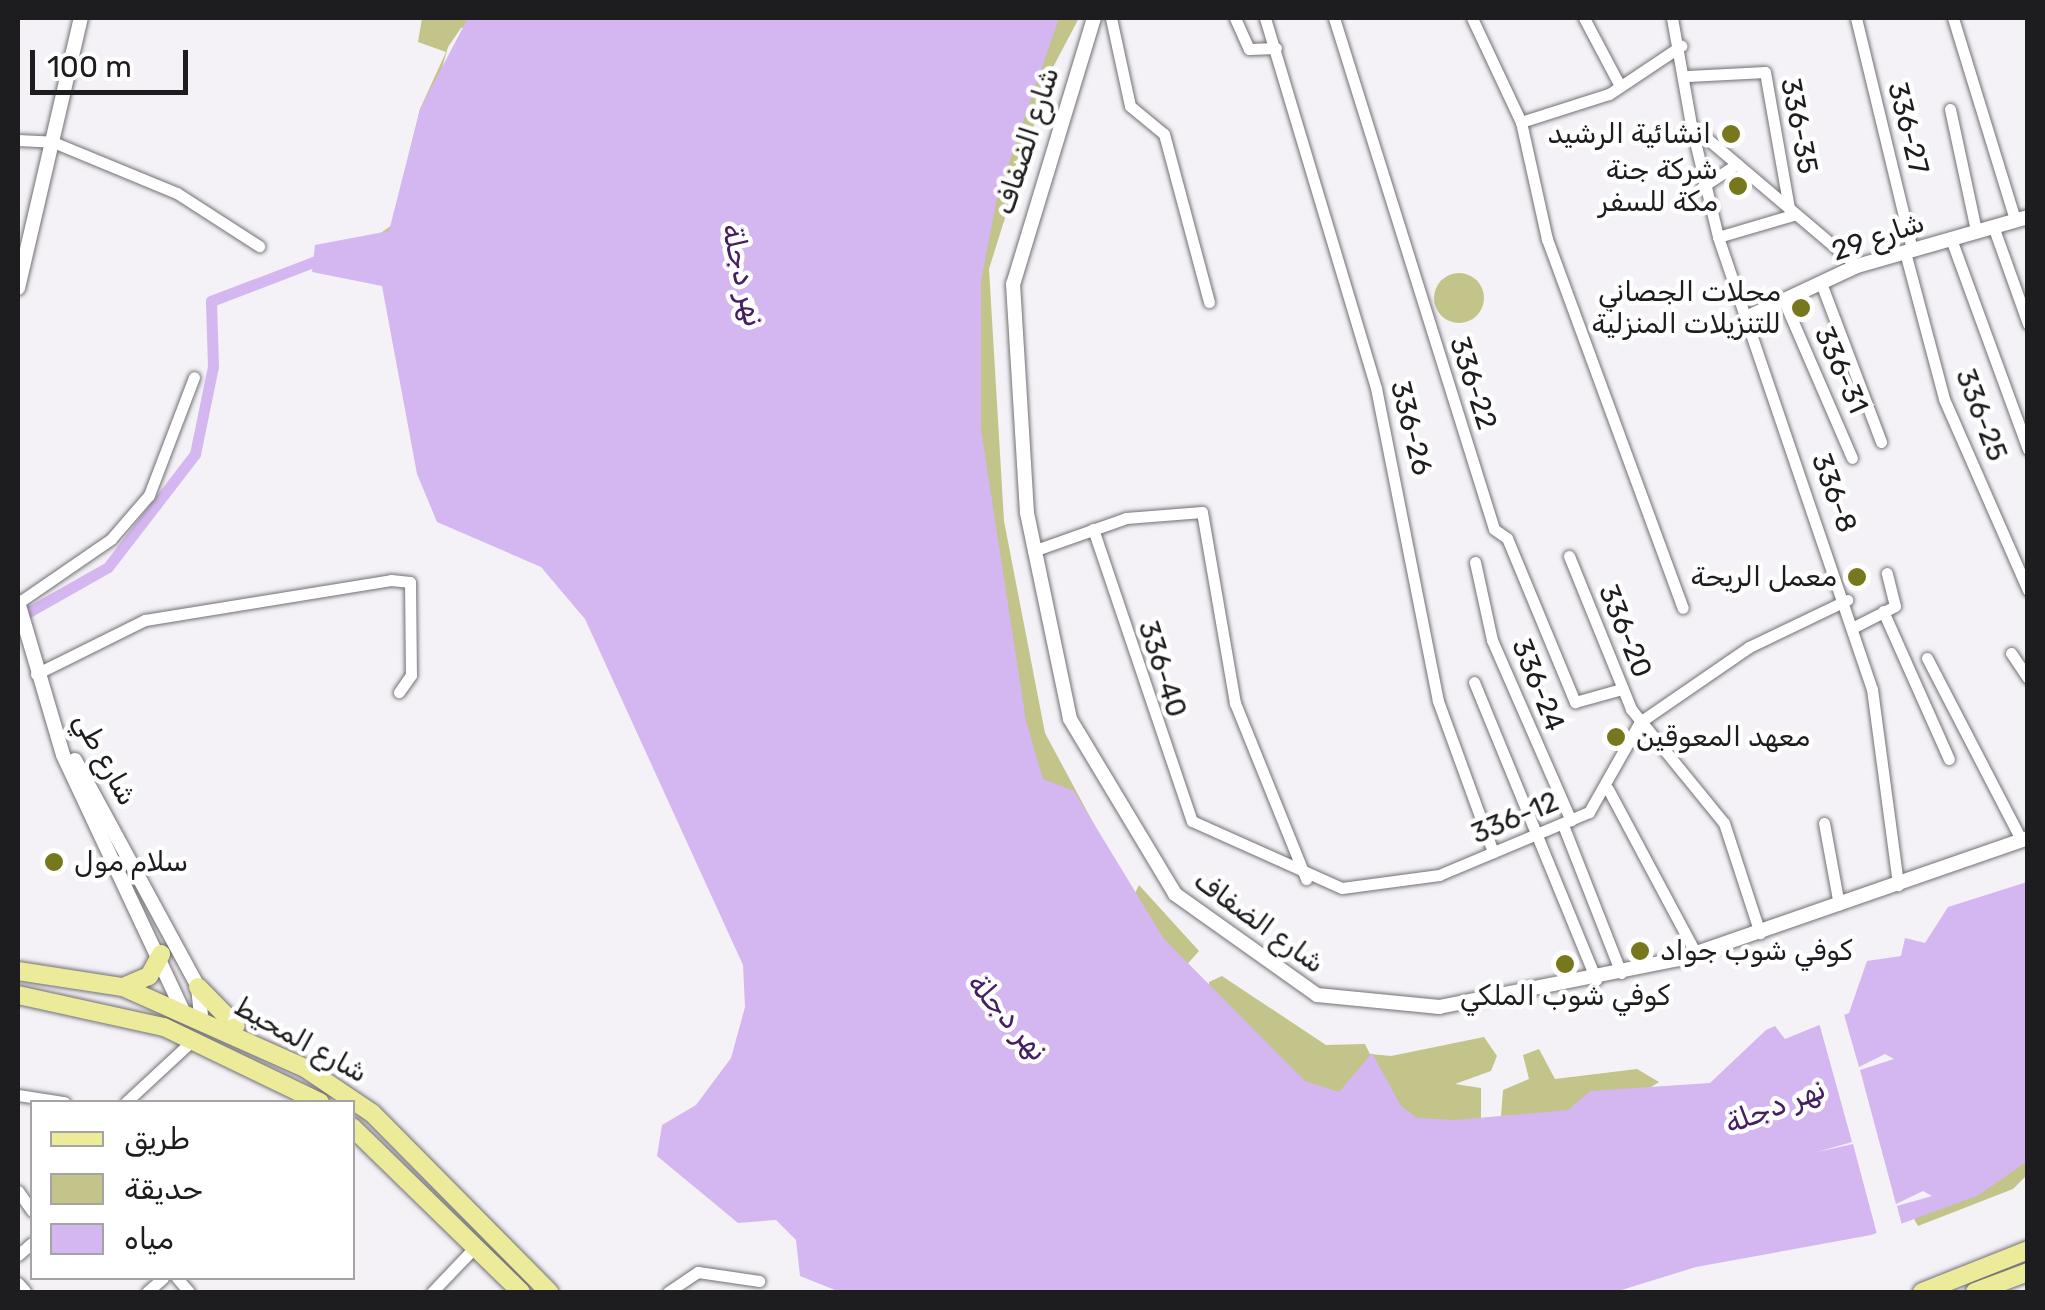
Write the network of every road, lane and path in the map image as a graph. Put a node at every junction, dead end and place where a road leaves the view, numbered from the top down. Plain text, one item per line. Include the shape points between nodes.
1 (80, 18) edge
2 (1094, 18) edge
3 (1112, 18) edge
4 (1235, 18) edge
5 (1266, 18) edge
6 (1334, 18) edge
7 (1472, 18) edge
8 (1584, 18) edge
9 (1674, 18) edge
10 (1856, 18) edge
11 (1953, 18) edge
12 (1680, 46) junction
13 (1276, 48) junction
14 (1688, 76) junction
15 (1620, 86) junction
16 (1950, 109) dead end
17 (1522, 122) junction
18 (1691, 124) junction
19 (18, 140) edge
20 (53, 142) junction
21 (1737, 164) junction
22 (1702, 187) junction
23 (1793, 211) junction
24 (2021, 218) edge
25 (1993, 226) junction
26 (1976, 230) junction
27 (1718, 236) junction
28 (1952, 239) junction
29 (259, 246) dead end
30 (1909, 251) junction
31 (1858, 266) junction
32 (1821, 283) junction
33 (18, 288) edge
34 (1784, 300) junction
35 (1209, 302) dead end
36 (1748, 317) junction
37 (2028, 324) edge
38 (194, 377) dead end
39 (1881, 442) dead end
40 (2028, 449) edge
41 (1852, 458) dead end
42 (1092, 529) junction
43 (1033, 551) junction
44 (1569, 556) dead end
45 (1475, 562) dead end
46 (1887, 574) dead end
47 (2028, 590) edge
48 (1847, 600) junction
49 (18, 603) edge
50 (1683, 608) dead end
51 (1884, 612) junction
52 (1854, 627) junction
53 (2012, 652) dead end
54 (1927, 658) dead end
55 (2028, 678) edge
56 (38, 681) junction
57 (1474, 682) dead end
58 (1622, 689) junction
59 (399, 692) dead end
60 (1640, 722) junction
61 (1949, 759) dead end
62 (1608, 789) junction
63 (1192, 821) joint
64 (1567, 823) junction
65 (1824, 824) dead end
66 (1539, 835) junction
67 (2025, 840) edge
68 (1493, 852) junction
69 (1306, 878) junction
70 (1898, 884) junction
71 (1838, 905) junction
72 (1760, 932) junction
73 (162, 954) junction
74 (1696, 954) junction
75 (18, 971) edge
76 (1621, 974) junction
77 (1596, 980) junction
78 (123, 987) junction
79 (198, 987) junction
80 (18, 996) edge
81 (193, 1023) junction
82 (161, 1026) junction
83 (247, 1037) junction
84 (18, 1095) edge
85 (51, 1100) edge
86 (128, 1100) edge
87 (317, 1100) edge
88 (352, 1100) edge
89 (355, 1102) edge
90 (355, 1130) edge
91 (474, 1248) junction
92 (2028, 1250) edge
93 (2028, 1272) edge
94 (759, 1281) dead end
95 (18, 1286) edge
96 (1949, 1287) edge
97 (24, 1292) edge
98 (432, 1292) edge
99 (521, 1292) edge
100 (548, 1292) edge
101 (668, 1292) edge
102 (1925, 1292) edge
103 (1975, 1292) edge

1 - 20 street
2 - 43 street, شارع الضفاف via 1013,284
3 - 35 street via 1130,106 1164,134
4 - 13 street via 1249,49
5 - 13 street, 336-26
6 - 58 street, 336-22 via 1494,530 1507,538 1575,702
7 - 17 street
8 - 15 street
9 - 12 street, 336-8
10 - 30 street, 336-27
11 - 24 street
12 - 14 street, 336-8
12 - 15 street
13 - 68 street, 336-26 via 1376,388 1438,701
14 - 18 street, 336-8
14 - 23 street, 336-35 via 1765,72
15 - 17 street
16 - 26 street
17 - 50 street via 1547,239
18 - 21 street
18 - 22 street, 336-8
19 - 20 street
20 - 29 street via 178,193
20 - 33 street
21 - 22 street
21 - 23 street
22 - 27 street, 336-8
23 - 27 street
23 - 31 street
24 - 25 street, شارع 29
25 - 26 street, شارع 29
25 - 37 street
26 - 28 street, شارع 29
27 - 36 street, 336-8
28 - 30 street, شارع 29
28 - 40 street
30 - 31 street, شارع 29
30 - 47 street, 336-25 via 1944,399
31 - 32 street, شارع 29
32 - 34 street, شارع 29
32 - 39 street
34 - 36 street, شارع 29
34 - 41 street, 336-31
36 - 48 street, 336-8
38 - 49 street via 149,495 111,539
42 - 43 street
42 - 63 street, 336-40
42 - 69 street via 1202,512 1235,703
43 - 77 street, شارع الضفاف via 1070,719 1166,884 1192,907 1299,986 1350,1004 1450,1006
44 - 58 street, 336-20
45 - 64 street, 336-24 via 1492,640
46 - 51 street via 1897,601
48 - 52 street, 336-8
48 - 60 street, 336-12 via 1749,647
49 - 56 street, شارع طي
51 - 52 street
51 - 61 street
52 - 70 street, 336-8 via 1872,690
53 - 55 street
54 - 67 street
56 - 59 street via 145,620 391,580 410,582 411,676
56 - 73 street, شارع طي via 63,754
56 - 79 street, شارع طي
57 - 66 street
58 - 60 street, 336-20
60 - 62 street, 336-12
60 - 72 street, 336-20 via 1724,823
62 - 64 street, 336-12
62 - 74 street
63 - 69 street, 336-12
64 - 66 street, 336-12
64 - 76 street, 336-24
65 - 71 street
66 - 68 street, 336-12
66 - 77 street
67 - 70 street, شارع الضفاف
68 - 69 street, 336-12 via 1392,884
70 - 71 street, شارع الضفاف
71 - 72 street, شارع الضفاف
72 - 74 street, شارع الضفاف
73 - 78 main road via 149,976
73 - 81 street, شارع طي
74 - 76 street, شارع الضفاف
75 - 78 main road, شارع المحيط
76 - 77 street, شارع الضفاف
78 - 81 main road, شارع المحيط
79 - 81 street, شارع طي
79 - 83 main road
80 - 82 main road, شارع المحيط
81 - 82 main road
81 - 82 main road, شارع المحيط
81 - 83 main road, شارع المحيط
81 - 86 street
81 - 87 main road, شارع المحيط
83 - 88 main road, شارع المحيط
84 - 85 street
89 - 100 main road, شارع المحيط
90 - 91 main road, شارع المحيط
91 - 98 street
91 - 99 main road, شارع المحيط
92 - 96 main road
93 - 103 main road
94 - 101 street via 698,1272
95 - 97 street
96 - 102 main road

